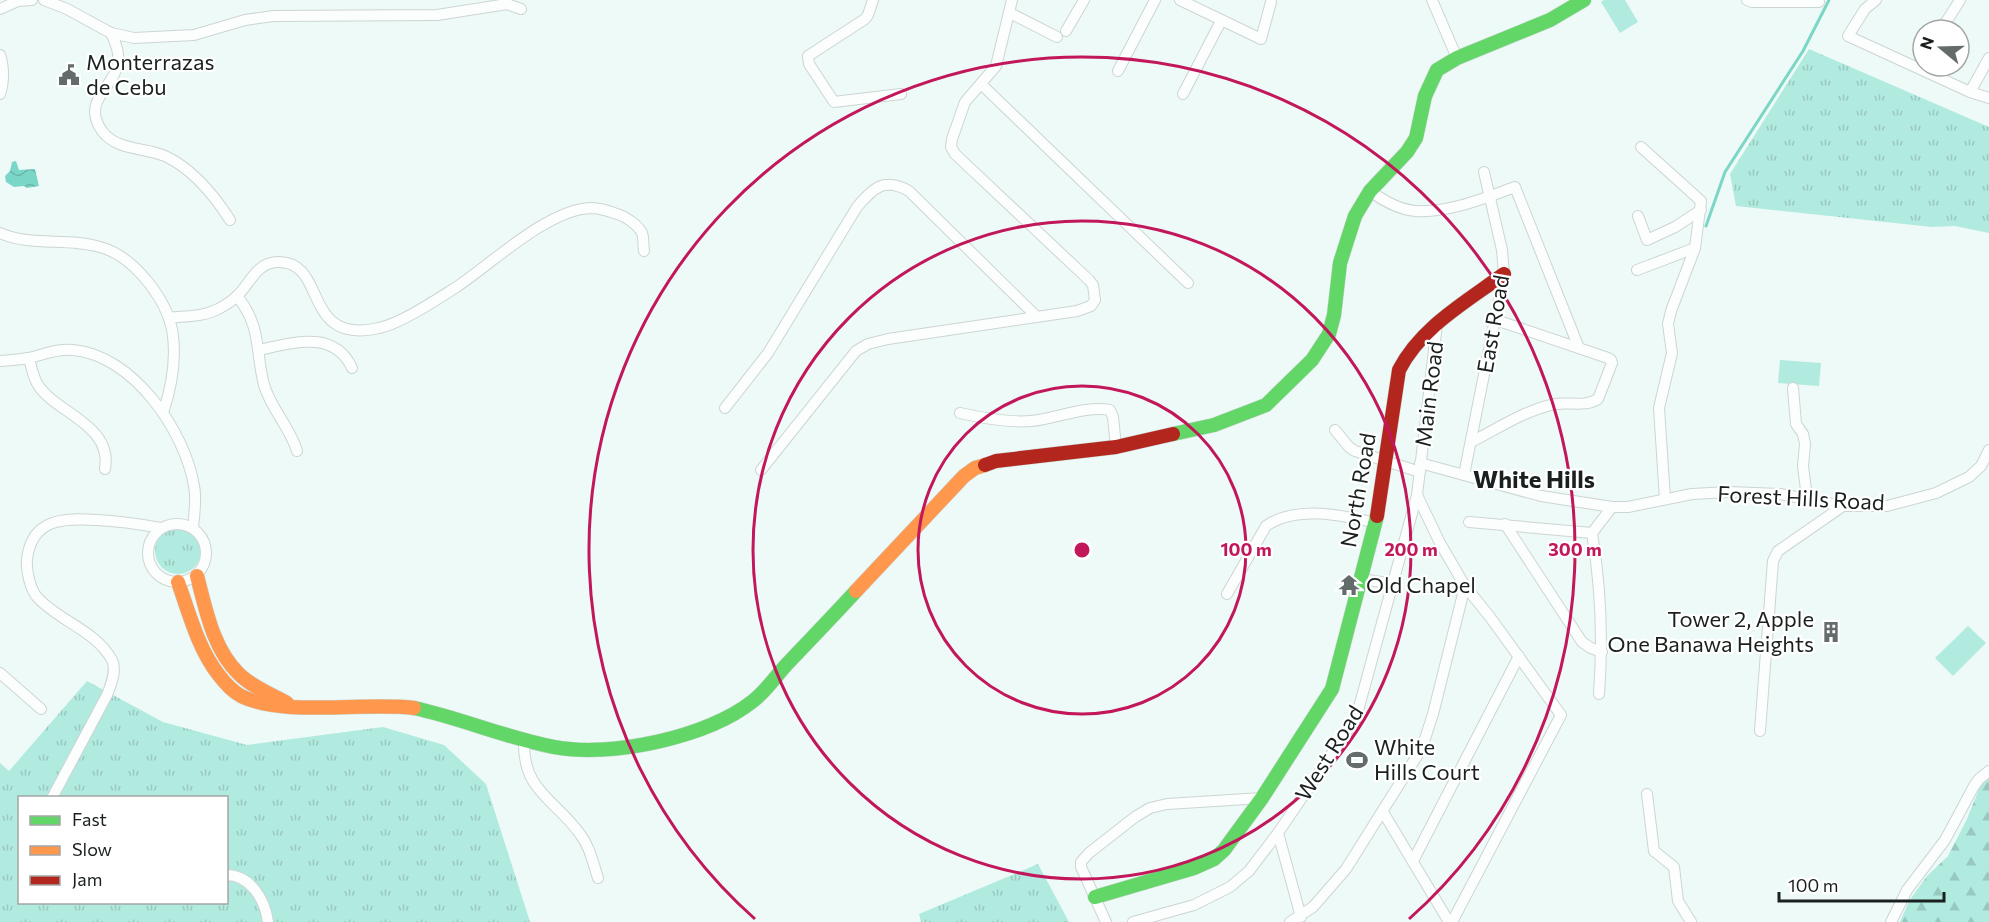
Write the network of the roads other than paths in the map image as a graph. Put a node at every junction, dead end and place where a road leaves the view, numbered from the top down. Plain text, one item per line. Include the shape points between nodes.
1 (32, 0) edge
2 (44, 0) edge
3 (873, 0) edge
4 (1012, 0) edge
5 (1084, 0) edge
6 (1155, 0) edge
7 (1180, 0) edge
8 (1432, 0) edge
9 (1584, 0) edge
10 (1747, 0) edge
11 (1876, 0) edge
12 (1960, 0) edge
13 (1271, 2) dead end
14 (1819, 2) dead end
15 (0, 9) edge
16 (521, 9) dead end
17 (1010, 13) junction
18 (1949, 18) edge
19 (1221, 21) junction
20 (111, 33) junction
21 (0, 55) edge
22 (1457, 58) junction
23 (1989, 58) edge
24 (1911, 60) edge
25 (1118, 71) dead end
26 (1946, 78) edge
27 (981, 84) junction
28 (1970, 92) junction
29 (0, 94) edge
30 (901, 94) dead end
31 (1183, 94) dead end
32 (1989, 99) edge
33 (1641, 147) dead end
34 (1484, 172) dead end
35 (1370, 192) junction
36 (1489, 196) junction
37 (1701, 210) junction
38 (1638, 216) dead end
39 (230, 220) dead end
40 (0, 233) edge
41 (1695, 248) junction
42 (644, 251) dead end
43 (1637, 270) dead end
44 (1504, 274) junction
45 (1188, 283) dead end
46 (237, 296) junction
47 (1037, 316) junction
48 (169, 318) junction
49 (1496, 320) junction
50 (1437, 324) junction
51 (1579, 348) junction
52 (259, 350) junction
53 (29, 358) junction
54 (0, 360) edge
55 (352, 368) dead end
56 (1793, 387) dead end
57 (725, 408) dead end
58 (163, 413) junction
59 (960, 413) dead end
60 (1335, 430) dead end
61 (1471, 442) junction
62 (1116, 447) junction
63 (1989, 450) edge
64 (297, 452) dead end
65 (1385, 461) junction
66 (1420, 468) junction
67 (105, 470) dead end
68 (761, 470) dead end
69 (1464, 475) junction
70 (1417, 495) junction
71 (1807, 498) junction
72 (1665, 499) junction
73 (1843, 506) junction
74 (1611, 507) junction
75 (1469, 522) dead end
76 (1376, 523) junction
77 (1505, 524) junction
78 (161, 528) junction
79 (193, 528) junction
80 (1592, 533) junction
81 (197, 576) junction
82 (1362, 579) junction
83 (178, 582) junction
84 (1394, 584) junction
85 (1465, 586) junction
86 (1227, 594) dead end
87 (1602, 652) junction
88 (1519, 656) junction
89 (0, 673) edge
90 (1599, 694) dead end
91 (289, 705) junction
92 (41, 709) dead end
93 (1760, 731) dead end
94 (524, 740) junction
95 (1989, 771) edge
96 (1647, 794) dead end
97 (53, 796) edge
98 (1262, 798) junction
99 (1383, 812) junction
100 (1278, 834) junction
101 (1413, 861) junction
102 (228, 875) edge
103 (598, 878) dead end
104 (1095, 897) junction
105 (1301, 917) junction
106 (267, 922) edge
107 (1106, 922) edge
108 (1133, 922) edge
109 (1290, 922) edge
110 (1451, 922) edge
111 (1691, 922) edge
112 (1891, 922) edge

1 - 15 street
2 - 20 street
3 - 30 street via 865,19 808,56 809,64 834,102
4 - 17 street
5 - 17 street via 1062,34
6 - 25 street
7 - 19 street
8 - 22 street
9 - 22 street via 1544,22
10 - 14 street
11 - 24 street via 1865,9 1848,36
12 - 18 street
13 - 19 street via 1261,39
16 - 20 street via 507,4 436,15 273,16 176,37 134,38
17 - 27 street via 996,66
19 - 31 street
20 - 39 street via 117,44 118,64 96,106 96,119 102,130 123,146 164,156 178,164 207,188
21 - 29 street
22 - 35 street via 1437,70 1425,96 1416,138
23 - 28 street
26 - 28 street
27 - 45 street
27 - 47 street via 965,102 951,147 1089,280 1096,293 1085,310
28 - 32 street
33 - 37 street via 1701,201
34 - 36 street, East Road
35 - 36 street via 1393,205 1416,211 1443,209
35 - 62 street via 1345,243 1329,334 1312,360 1266,405 1244,415
36 - 44 street, East Road
36 - 51 street via 1515,187
37 - 38 street via 1647,240
37 - 41 street
40 - 48 street via 32,241 95,246 116,254 144,277
41 - 43 street
41 - 72 street via 1668,324 1672,352 1659,408
42 - 46 street via 642,233 622,215 590,208 570,213 545,224 408,315 366,331 339,328 328,320 303,267 277,262 266,265
44 - 49 street, East Road
44 - 50 street, North Road
46 - 48 street via 204,314
46 - 52 street via 253,321
47 - 57 street via 909,191 883,184 857,207 768,353
47 - 68 street via 868,344 856,351
48 - 58 street via 173,362
49 - 51 street
49 - 61 street, East Road
50 - 65 street, North Road via 1402,361
50 - 66 street, Main Road
51 - 61 street via 1611,360 1598,399 1538,409
52 - 55 street via 298,341 326,344 347,357
52 - 64 street via 264,385
53 - 54 street
53 - 58 street via 56,350 94,354 115,364
53 - 67 street via 36,383 79,418 104,448
56 - 71 street via 1796,424 1805,444
58 - 79 street via 179,438 191,472 195,489
59 - 62 street via 1030,421 1110,410
60 - 65 street, Forest Hills Road via 1355,451
61 - 69 street, East Road
62 - 94 street via 996,461 975,468 754,700 727,718 654,741 593,749 553,747
63 - 73 street, Forest Hills Road via 1977,471 1936,493 1887,506
65 - 66 street, Forest Hills Road
65 - 76 street, North Road
66 - 69 street, Forest Hills Road
66 - 70 street, West Road
69 - 74 street, Forest Hills Road via 1541,496
70 - 84 street, West Road
70 - 85 street
71 - 72 street, Forest Hills Road via 1729,492
71 - 73 street, Forest Hills Road
72 - 74 street, Forest Hills Road
73 - 93 street via 1778,551 1773,561
74 - 80 street
75 - 77 street
76 - 82 street, North Road
76 - 86 street via 1339,514 1274,520 1266,526
77 - 80 street
77 - 87 street via 1582,642
78 - 79 street via 177,523
78 - 83 street via 149,545 148,559 159,576
78 - 97 street via 125,521 68,518 47,525 35,534 28,547 27,563 37,597 84,630 113,662 113,679 107,695
79 - 81 street via 199,532 207,551
80 - 87 street
81 - 83 street
81 - 91 street via 226,660 254,685
82 - 84 street
82 - 98 street, North Road via 1332,689
83 - 91 street via 209,661 221,680 249,700
84 - 100 street, West Road via 1356,718
85 - 88 street
85 - 99 street via 1422,748
87 - 90 street
88 - 101 street
88 - 110 street via 1562,715
89 - 92 street
91 - 94 street via 408,708
94 - 103 street via 523,758 531,777 547,800 579,832
95 - 112 street via 1974,786 1945,840 1907,890
96 - 111 street via 1654,851 1674,867 1677,901
98 - 104 street, North Road via 1224,850 1206,864
98 - 104 street via 1150,808 1081,861
99 - 101 street
99 - 105 street via 1346,869
100 - 105 street
100 - 108 street, West Road via 1249,871 1230,887 1194,905
101 - 110 street
102 - 106 street via 238,876 258,893
104 - 107 street
105 - 109 street

